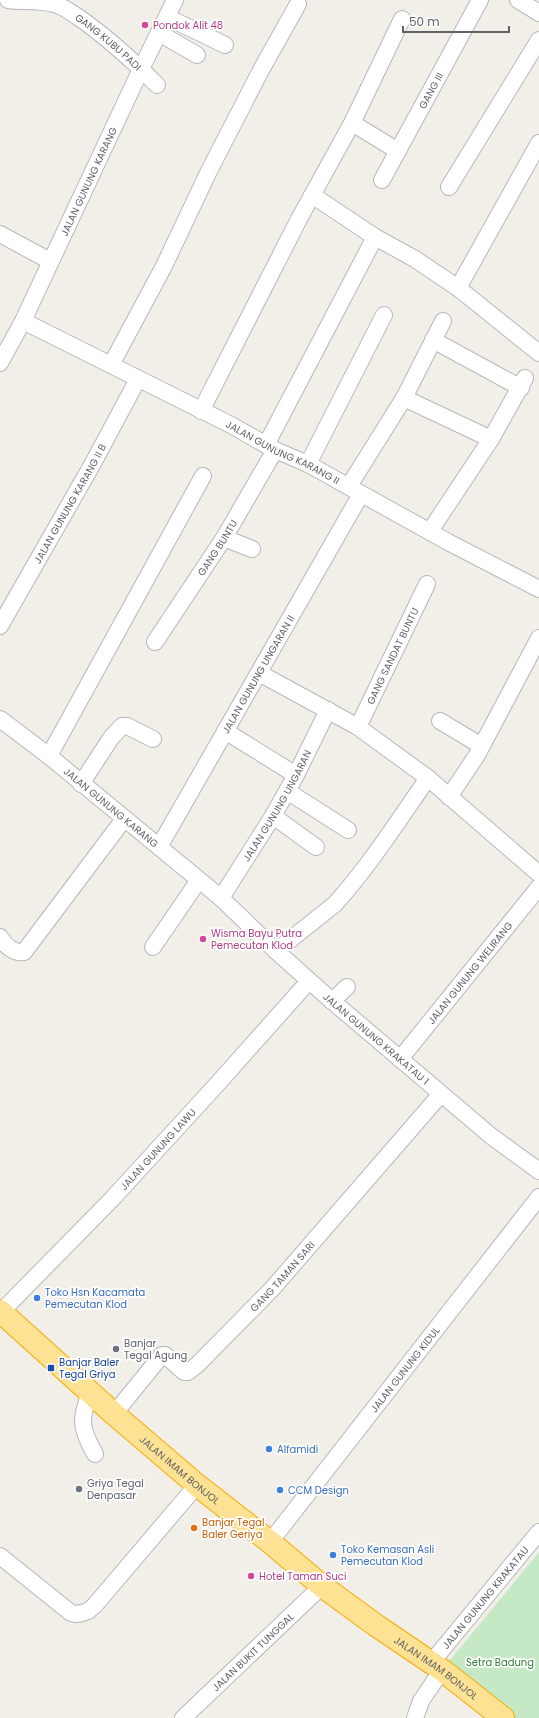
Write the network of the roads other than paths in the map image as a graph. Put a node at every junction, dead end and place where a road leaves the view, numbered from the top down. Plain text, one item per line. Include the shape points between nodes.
1 (8, 0) edge
2 (175, 0) edge
3 (480, 0) edge
4 (50, 1) edge
5 (298, 4) dead end
6 (167, 17) junction
7 (402, 19) dead end
8 (159, 33) junction
9 (539, 40) edge
10 (225, 45) dead end
11 (197, 56) dead end
12 (141, 69) junction
13 (157, 85) dead end
14 (352, 123) junction
15 (539, 143) edge
16 (398, 151) junction
17 (382, 180) dead end
18 (450, 187) dead end
19 (312, 195) junction
20 (0, 234) edge
21 (375, 237) junction
22 (50, 261) junction
23 (458, 288) junction
24 (384, 315) dead end
25 (23, 321) junction
26 (443, 321) dead end
27 (433, 340) junction
28 (539, 353) edge
29 (0, 363) edge
30 (111, 365) junction
31 (138, 379) junction
32 (404, 398) junction
33 (201, 411) junction
34 (491, 439) junction
35 (270, 447) junction
36 (308, 464) junction
37 (203, 476) dead end
38 (349, 486) junction
39 (357, 501) dead end
40 (430, 531) junction
41 (224, 538) junction
42 (252, 548) dead end
43 (428, 584) dead end
44 (539, 589) edge
45 (0, 626) edge
46 (539, 638) edge
47 (155, 642) dead end
48 (259, 673) junction
49 (328, 710) junction
50 (0, 719) edge
51 (440, 721) dead end
52 (358, 727) junction
53 (225, 731) junction
54 (153, 739) dead end
55 (480, 745) dead end
56 (49, 756) junction
57 (296, 775) junction
58 (428, 778) junction
59 (81, 784) junction
60 (287, 791) junction
61 (449, 797) junction
62 (273, 816) junction
63 (124, 819) junction
64 (348, 830) dead end
65 (158, 847) junction
66 (316, 847) dead end
67 (539, 874) edge
68 (199, 880) junction
69 (539, 887) edge
70 (221, 898) junction
71 (0, 938) edge
72 (153, 947) dead end
73 (276, 951) junction
74 (309, 981) junction
75 (347, 987) dead end
76 (332, 1001) junction
77 (400, 1059) junction
78 (442, 1094) junction
79 (539, 1171) edge
80 (539, 1197) edge
81 (0, 1312) edge
82 (90, 1392) junction
83 (114, 1414) junction
84 (94, 1454) dead end
85 (197, 1485) junction
86 (539, 1532) edge
87 (270, 1542) junction
88 (0, 1556) edge
89 (322, 1586) junction
90 (437, 1666) junction
91 (183, 1718) edge
92 (415, 1718) edge
93 (503, 1718) edge

1 - 4 street, GANG KUBU PADI
2 - 6 street, JALAN GUNUNG KARANG
3 - 16 street, GANG III
4 - 12 street, GANG KUBU PADI via 87,23
5 - 30 street via 261,70 164,266
6 - 8 street, JALAN GUNUNG KARANG
6 - 10 street
7 - 14 street
8 - 11 street
8 - 12 street, JALAN GUNUNG KARANG
9 - 18 street
12 - 13 street, GANG KUBU PADI
12 - 22 street, JALAN GUNUNG KARANG
14 - 16 street
14 - 19 street
15 - 23 street
16 - 17 street, GANG III
19 - 21 street
19 - 33 street
20 - 22 street
21 - 23 street via 416,259
21 - 35 street, GANG BUNTU
22 - 25 street, JALAN GUNUNG KARANG
23 - 28 street
24 - 36 street
25 - 29 street, JALAN GUNUNG KARANG
25 - 30 street, JALAN GUNUNG KARANG II
26 - 27 street
27 - 32 street
27 - 34 street via 523,383
30 - 31 street, JALAN GUNUNG KARANG II
31 - 33 street, JALAN GUNUNG KARANG II
31 - 45 street, JALAN GUNUNG KARANG II B
32 - 34 street
32 - 38 street
33 - 35 street, JALAN GUNUNG KARANG II
34 - 40 street
35 - 36 street, JALAN GUNUNG KARANG II
35 - 41 street, GANG BUNTU
36 - 38 street, JALAN GUNUNG KARANG II
37 - 56 street
38 - 40 street, JALAN GUNUNG KARANG II
39 - 48 street, JALAN GUNUNG UNGARAN II
40 - 44 street, JALAN GUNUNG KARANG II
41 - 42 street
41 - 47 street, GANG BUNTU
43 - 52 street, GANG SANDAT BUNTU
46 - 61 street via 477,755
48 - 49 street
48 - 53 street, JALAN GUNUNG UNGARAN II
49 - 52 street
49 - 57 street, JALAN GUNUNG UNGARAN
50 - 56 street, JALAN GUNUNG KARANG
51 - 55 street
52 - 58 street
53 - 57 street
53 - 65 street, JALAN GUNUNG UNGARAN II
54 - 59 street via 122,726 111,738
56 - 59 street, JALAN GUNUNG KARANG
57 - 60 street, JALAN GUNUNG UNGARAN
58 - 61 street
58 - 73 street via 370,861 335,904
59 - 63 street, JALAN GUNUNG KARANG
60 - 62 street, JALAN GUNUNG UNGARAN
60 - 64 street
61 - 67 street
62 - 66 street
62 - 70 street, JALAN GUNUNG UNGARAN
63 - 65 street, JALAN GUNUNG KARANG
63 - 71 street via 24,952 14,951
65 - 68 street, JALAN GUNUNG KARANG
68 - 70 street, JALAN GUNUNG KARANG
68 - 72 street
69 - 77 street, JALAN GUNUNG WELIRANG
70 - 73 street, JALAN GUNUNG KRAKATAU 1
73 - 74 street, JALAN GUNUNG KRAKATAU 1
74 - 76 street, JALAN GUNUNG KRAKATAU 1
74 - 81 street, JALAN GUNUNG LAWU via 112,1199
75 - 76 street
76 - 77 street, JALAN GUNUNG KRAKATAU 1
77 - 78 street, JALAN GUNUNG KRAKATAU 1
78 - 79 street, JALAN GUNUNG KRAKATAU 1 via 491,1136
78 - 83 street, GANG TAMAN SARI via 272,1289 197,1365 184,1372 162,1355
80 - 87 street, JALAN GUNUNG KIDUL
81 - 82 highway, JALAN IMAM BONJOL
82 - 83 highway, JALAN IMAM BONJOL
82 - 84 street via 84,1406 83,1427
83 - 85 highway, JALAN IMAM BONJOL
85 - 87 highway, JALAN IMAM BONJOL
85 - 88 street via 106,1594 88,1611 71,1613
86 - 90 street, JALAN GUNUNG KRAKATAU
87 - 89 highway, JALAN IMAM BONJOL
89 - 90 highway, JALAN IMAM BONJOL
89 - 91 street, JALAN BUKIT TUNGGAL
90 - 92 street, JALAN GUNUNG KRAKATAU
90 - 93 highway, JALAN IMAM BONJOL

